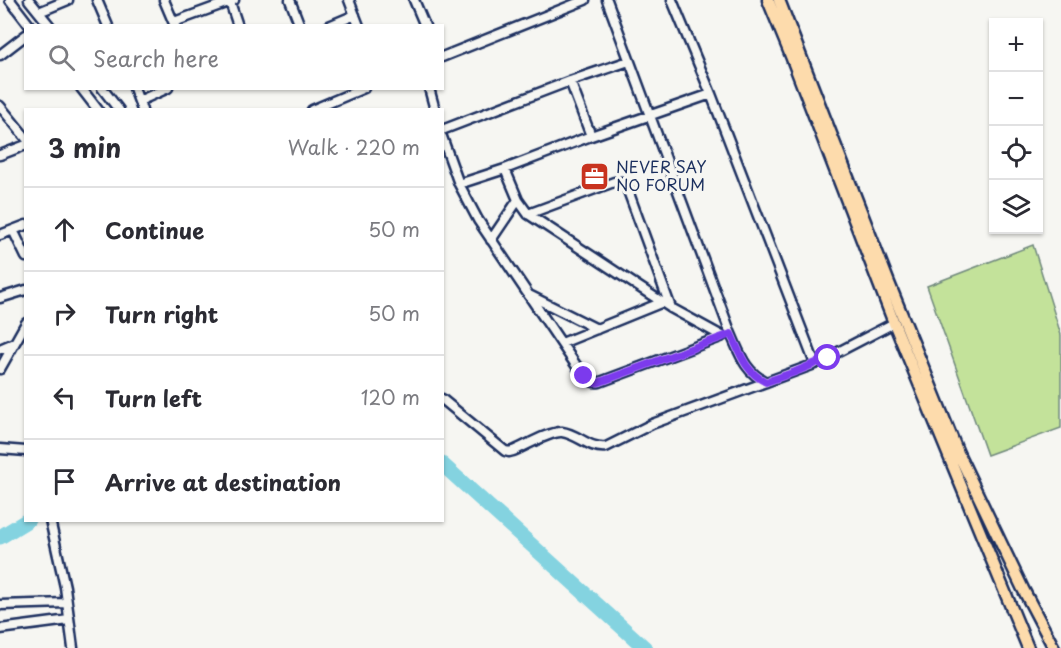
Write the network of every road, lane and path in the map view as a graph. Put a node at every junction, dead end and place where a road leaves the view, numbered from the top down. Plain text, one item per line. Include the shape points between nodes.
1 (10, 0) edge
2 (29, 0) edge
3 (68, 0) edge
4 (97, 0) edge
5 (164, 0) edge
6 (290, 0) edge
7 (349, 0) edge
8 (414, 0) edge
9 (585, 0) edge
10 (607, 0) edge
11 (672, 0) edge
12 (768, 0) edge
13 (779, 0) edge
14 (232, 1) edge
15 (39, 12) junction
16 (355, 15) junction
17 (28, 24) edge
18 (48, 24) edge
19 (107, 24) edge
20 (174, 24) edge
21 (238, 24) edge
22 (299, 24) edge
23 (334, 24) edge
24 (358, 24) edge
25 (424, 24) edge
26 (24, 37) edge
27 (0, 55) edge
28 (444, 56) edge
29 (629, 61) junction
30 (570, 81) junction
31 (83, 90) edge
32 (104, 90) edge
33 (135, 90) edge
34 (165, 90) edge
35 (359, 90) edge
36 (430, 90) edge
37 (711, 94) junction
38 (140, 105) edge
39 (0, 106) edge
40 (96, 108) edge
41 (117, 108) edge
42 (317, 108) edge
43 (434, 108) edge
44 (649, 117) junction
45 (444, 129) edge
46 (24, 136) edge
47 (591, 136) junction
48 (444, 143) edge
49 (24, 146) edge
50 (0, 155) edge
51 (506, 169) junction
52 (459, 184) junction
53 (518, 200) junction
54 (528, 214) junction
55 (24, 226) edge
56 (13, 230) junction
57 (0, 235) edge
58 (491, 240) junction
59 (24, 253) edge
60 (24, 291) edge
61 (528, 294) junction
62 (0, 298) edge
63 (663, 302) junction
64 (671, 308) junction
65 (894, 323) junction
66 (24, 326) edge
67 (597, 329) junction
68 (731, 334) junction
69 (721, 337) junction
70 (14, 343) junction
71 (562, 344) junction
72 (0, 349) edge
73 (815, 364) junction
74 (0, 369) edge
75 (766, 382) junction
76 (444, 401) edge
77 (0, 449) edge
78 (24, 451) edge
79 (50, 522) edge
80 (67, 603) junction
81 (0, 605) edge
82 (69, 620) junction
83 (0, 629) edge
84 (73, 648) edge
85 (1028, 648) edge
86 (1054, 648) edge

1 - 17 street
2 - 15 street
3 - 15 street
4 - 19 street
5 - 20 street
6 - 22 street
7 - 16 street
8 - 25 street
9 - 28 street
10 - 29 street
11 - 37 street
12 - 65 main road
13 - 86 main road via 958,453
14 - 20 street
14 - 21 street
15 - 18 street
16 - 23 street
16 - 24 street
26 - 27 street
29 - 30 street
29 - 44 street
30 - 45 street
30 - 47 street
31 - 40 street
32 - 41 street
33 - 38 street
34 - 38 street
35 - 42 street
36 - 43 street
37 - 44 street
37 - 73 street
39 - 46 street
44 - 47 street
44 - 68 street
47 - 51 street
48 - 52 street
49 - 50 street
51 - 52 street
51 - 53 street
52 - 58 street
53 - 54 street
53 - 58 street
54 - 63 street
54 - 64 street via 623,182
55 - 56 street
56 - 57 street
56 - 59 street
58 - 61 street
60 - 62 street
61 - 67 street
61 - 71 street
63 - 64 street
63 - 67 street
64 - 69 street
65 - 73 street
65 - 85 main road
66 - 70 street
67 - 71 street
68 - 69 street
68 - 75 street via 743,362
69 - 71 street via 594,383 584,376
70 - 72 street
70 - 74 street
73 - 75 street
75 - 76 street via 599,448 556,432 505,451
77 - 78 street
79 - 80 street
80 - 81 street
80 - 82 street
82 - 83 street
82 - 84 street

